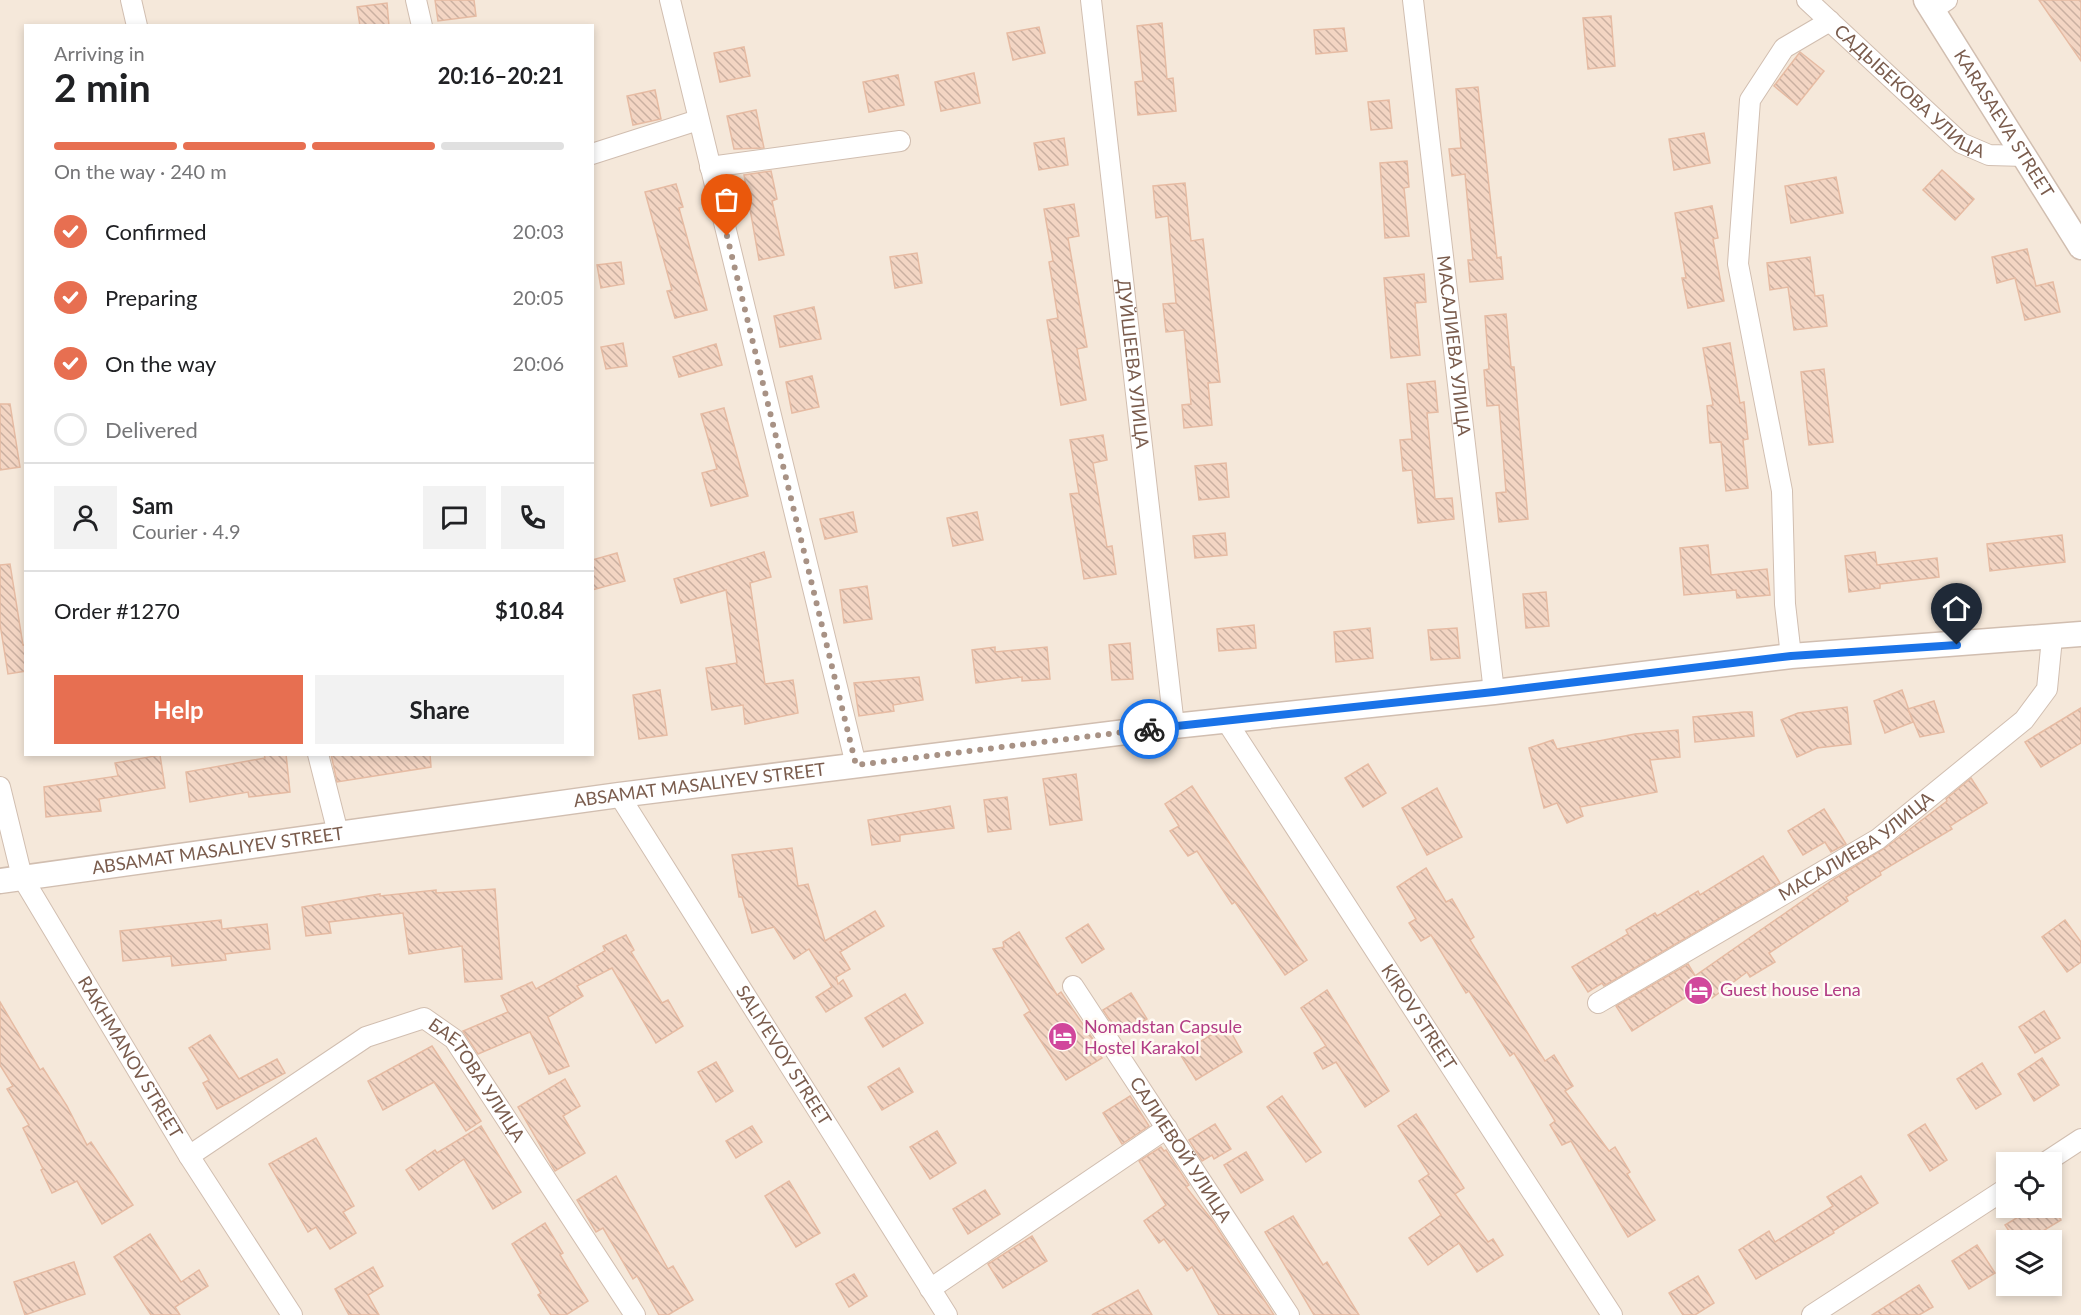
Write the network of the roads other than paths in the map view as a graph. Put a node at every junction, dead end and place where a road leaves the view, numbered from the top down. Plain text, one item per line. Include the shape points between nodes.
1 (131, 0) edge
2 (416, 0) edge
3 (670, 0) edge
4 (1091, 0) edge
5 (1413, 0) edge
6 (1807, 0) edge
7 (1935, 3) edge
8 (1830, 21) junction
9 (137, 24) edge
10 (422, 24) edge
11 (698, 120) junction
12 (900, 141) dead end
13 (594, 153) edge
14 (2025, 156) junction
15 (710, 167) junction
16 (2081, 247) edge
17 (2081, 634) edge
18 (2052, 638) junction
19 (1791, 656) junction
20 (1494, 692) junction
21 (1227, 722) junction
22 (1174, 726) junction
23 (319, 756) edge
24 (856, 765) junction
25 (0, 787) edge
26 (619, 795) junction
27 (338, 833) junction
28 (11, 879) edge
29 (1073, 986) dead end
30 (1598, 1003) dead end
31 (1167, 1128) junction
32 (2081, 1139) edge
33 (2061, 1152) edge
34 (189, 1156) junction
35 (1996, 1195) edge
36 (930, 1289) junction
37 (292, 1315) edge
38 (635, 1315) edge
39 (947, 1315) edge
40 (1289, 1315) edge
41 (1612, 1315) edge
42 (1812, 1315) edge

1 - 9 street
2 - 10 street
3 - 11 street
4 - 22 street, ДУЙШЕЕВА УЛИЦА
5 - 20 street, МАСАЛИЕВА УЛИЦА
6 - 8 street, САДЫБЕКОВА УЛИЦА
7 - 14 street, KARASAEVA STREET
8 - 14 street, САДЫБЕКОВА УЛИЦА via 1961,143 1989,155
8 - 19 street via 1784,48 1750,100 1738,264 1782,491 1785,604
11 - 13 street
11 - 15 street
12 - 15 street
14 - 16 street, KARASAEVA STREET
15 - 24 street
17 - 18 street, ABSAMAT MASALIYEV STREET
18 - 19 street, ABSAMAT MASALIYEV STREET
18 - 30 street, МАСАЛИЕВА УЛИЦА via 2047,689 2024,720 1878,839
19 - 20 street, ABSAMAT MASALIYEV STREET
20 - 21 street, ABSAMAT MASALIYEV STREET
21 - 22 street, ABSAMAT MASALIYEV STREET
21 - 41 street, KIROV STREET
22 - 24 street, ABSAMAT MASALIYEV STREET
23 - 27 street
24 - 26 street, ABSAMAT MASALIYEV STREET
25 - 28 street, RAKHMANOV STREET
26 - 27 street, ABSAMAT MASALIYEV STREET
26 - 36 street, SALIYEVOY STREET
27 - 28 street, ABSAMAT MASALIYEV STREET
28 - 34 street, RAKHMANOV STREET
29 - 31 street, САЛИЕВОЙ УЛИЦА
31 - 36 street
31 - 40 street, САЛИЕВОЙ УЛИЦА
32 - 33 street
34 - 37 street, RAKHMANOV STREET
34 - 38 street, БАЕТОВА УЛИЦА via 366,1036 424,1018 454,1039
35 - 42 street
36 - 39 street, SALIYEVOY STREET

